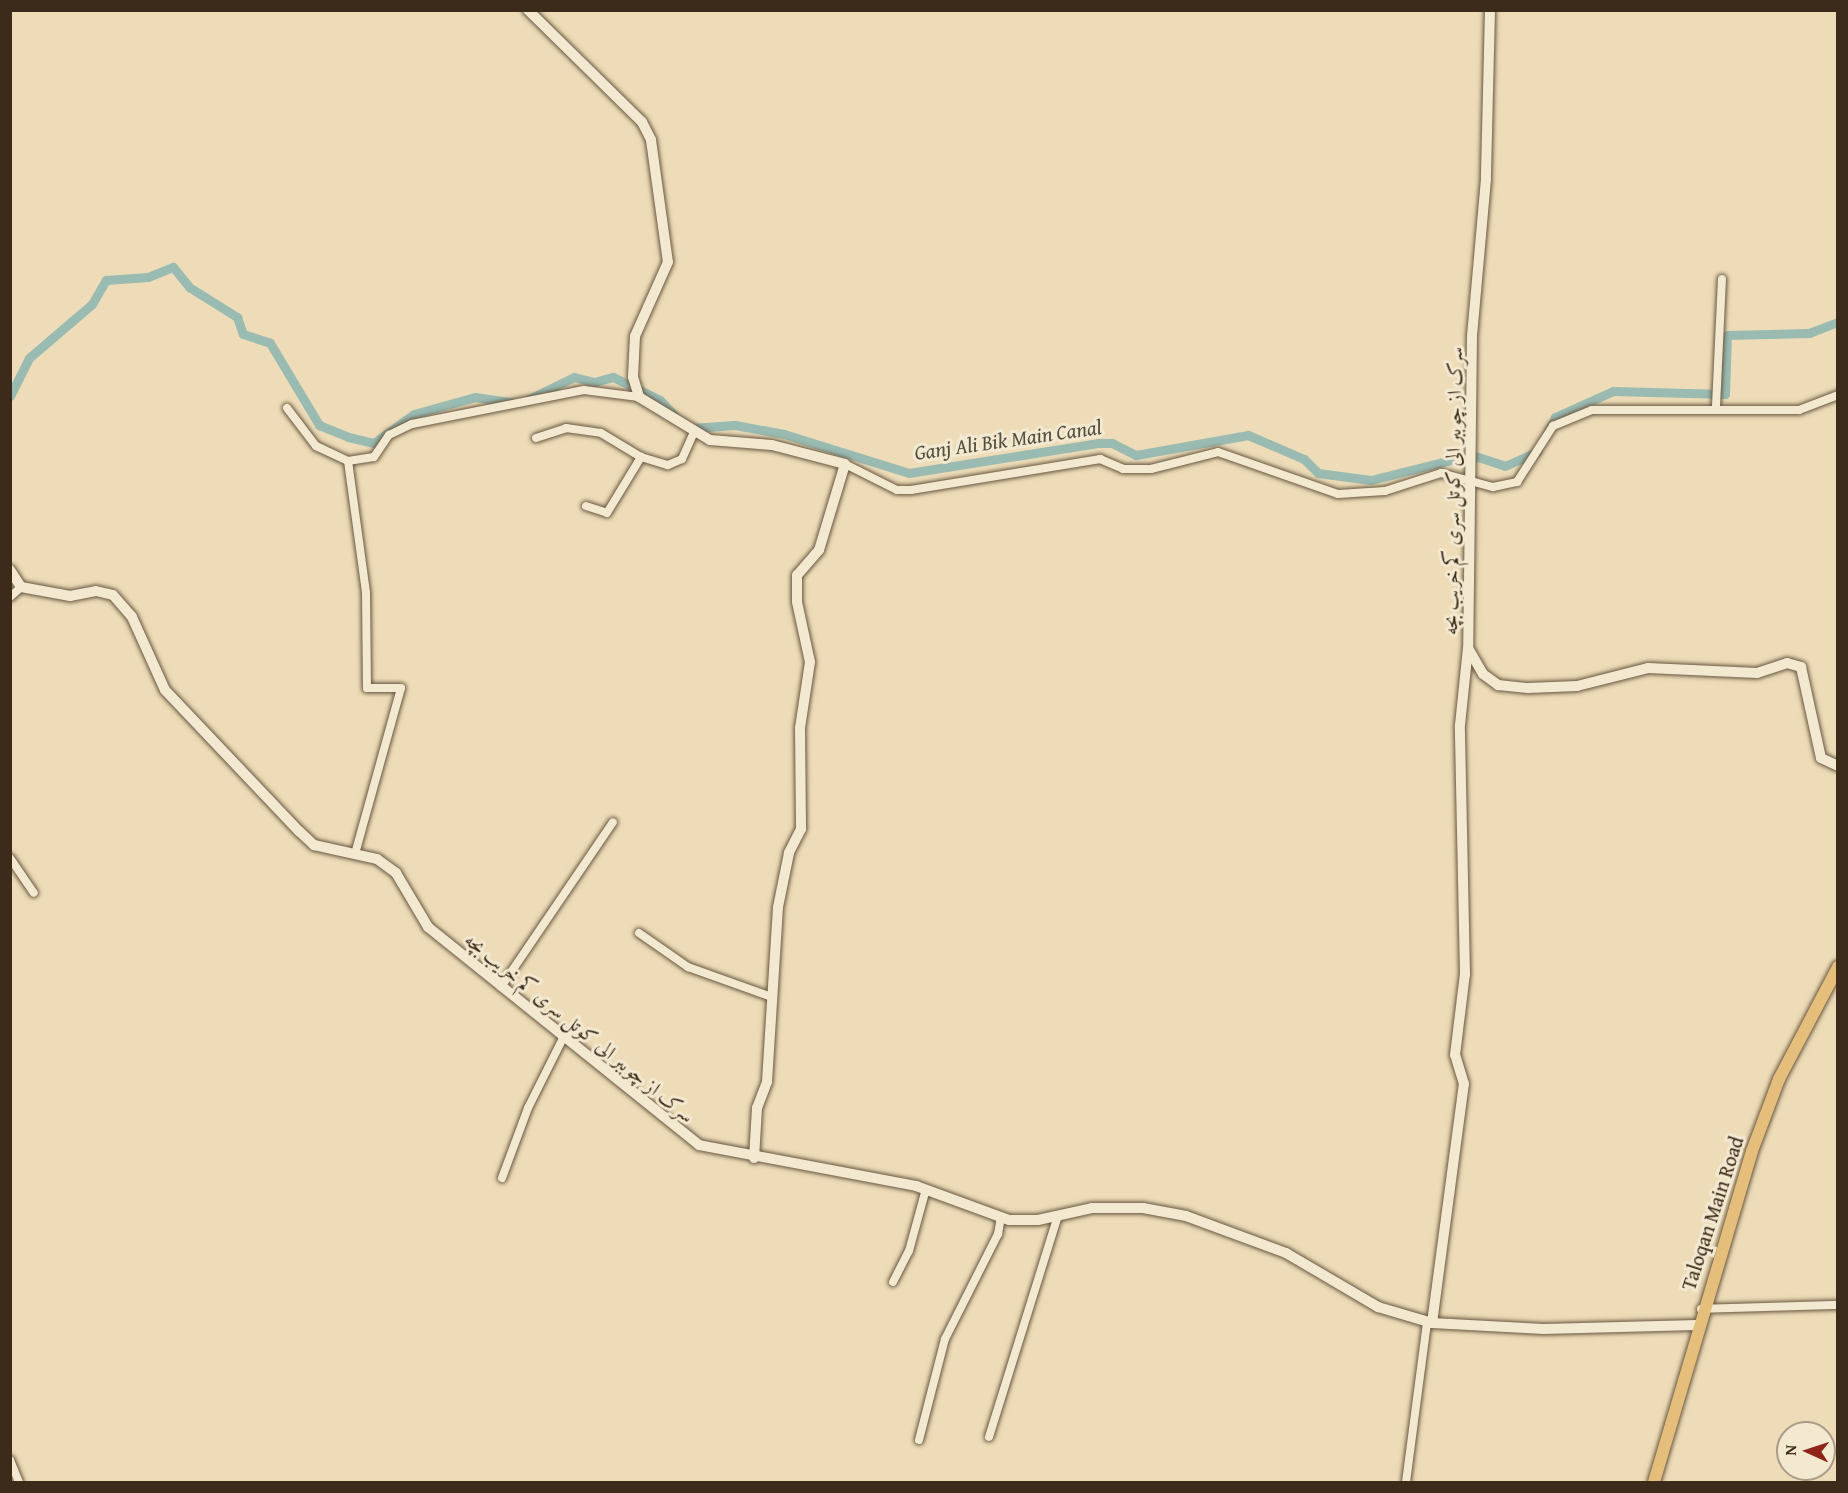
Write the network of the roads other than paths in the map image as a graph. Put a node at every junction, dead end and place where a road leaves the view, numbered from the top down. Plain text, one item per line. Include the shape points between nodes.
1 (528, 10) edge
2 (1490, 10) edge
3 (1722, 279) dead end
4 (1838, 396) edge
5 (639, 398) junction
6 (1716, 406) junction
7 (287, 408) dead end
8 (694, 432) junction
9 (536, 438) dead end
10 (641, 458) junction
11 (348, 461) junction
12 (845, 464) junction
13 (1471, 482) junction
14 (586, 506) dead end
15 (10, 570) edge
16 (21, 587) junction
17 (10, 597) edge
18 (1468, 648) junction
19 (1838, 766) edge
20 (613, 822) dead end
21 (355, 854) junction
22 (10, 858) edge
23 (34, 893) dead end
24 (639, 933) dead end
25 (1838, 967) edge
26 (501, 987) junction
27 (772, 997) junction
28 (563, 1038) junction
29 (753, 1158) junction
30 (502, 1178) dead end
31 (926, 1189) junction
32 (1058, 1215) junction
33 (1001, 1217) junction
34 (893, 1282) dead end
35 (1838, 1305) edge
36 (1701, 1309) junction
37 (1429, 1322) junction
38 (1697, 1325) junction
39 (989, 1437) dead end
40 (919, 1440) dead end
41 (10, 1460) edge
42 (19, 1482) edge
43 (1406, 1482) edge
44 (1654, 1482) edge

1 - 5 street via 642,123 651,140 668,262 635,336 633,377
2 - 13 street, سرک از چوببر الی کوتل سری کم خریب بچه via 1486,178 1472,336
3 - 6 street
4 - 6 street via 1799,410
5 - 8 street
5 - 11 street via 584,390 412,424 389,435 374,457
6 - 13 street via 1592,410 1553,426 1517,482 1493,487
7 - 11 street via 316,446
8 - 10 street via 677,464
8 - 12 street via 710,440 772,445
9 - 10 street via 579,428 601,433
10 - 14 street via 607,513
11 - 21 street via 366,593 367,688 400,688
12 - 13 street via 897,490 1100,459 1123,469 1151,469 1218,452 1338,494 1385,491 1441,473
12 - 27 street via 819,550 797,575 810,662 800,728 801,829 789,853 778,907 780,940
13 - 18 street, سرک از چوببر الی کوتل سری کم خریب بچه
15 - 16 street
16 - 17 street
16 - 21 street, سرک از چوببر الی کوتل سری کم خریب بچه via 70,596 96,591 114,595 132,617 165,690 314,844
18 - 19 street, سرک از چوببر الی کوتل سری کم خریب بچه via 1483,674 1498,685 1528,688 1577,686 1648,668 1757,673 1787,663 1800,667 1821,758
18 - 37 street via 1460,725 1465,974 1455,1055 1464,1084
20 - 26 street
21 - 26 street, سرک از چوببر الی کوتل سری کم خریب بچه via 377,859 396,873 428,927
22 - 23 street
24 - 27 street via 688,967
25 - 36 main road, Taloqan Main Road via 1779,1079
26 - 28 street, سرک از چوببر الی کوتل سری کم خریب بچه
27 - 29 street via 767,1082 757,1108
28 - 29 street, سرک از چوببر الی کوتل سری کم خریب بچه via 679,1134 699,1145
28 - 30 street via 528,1108
29 - 31 street, سرک از چوببر الی کوتل سری کم خریب بچه via 801,1162
31 - 33 street, سرک از چوببر الی کوتل سری کم خریب بچه
31 - 34 street via 909,1251
32 - 33 street, سرک از چوببر الی کوتل سری کم خریب بچه
32 - 37 street, سرک از چوببر الی کوتل سری کم خریب بچه via 1092,1208 1137,1208 1186,1216 1286,1253 1365,1300
32 - 39 street
33 - 40 street via 998,1234 945,1339
35 - 36 street
36 - 38 main road, Taloqan Main Road
37 - 38 street, سرک از چوببر الی کوتل سری کم خریب بچه via 1544,1329
37 - 43 street
38 - 44 main road, Taloqan Main Road
41 - 42 street

